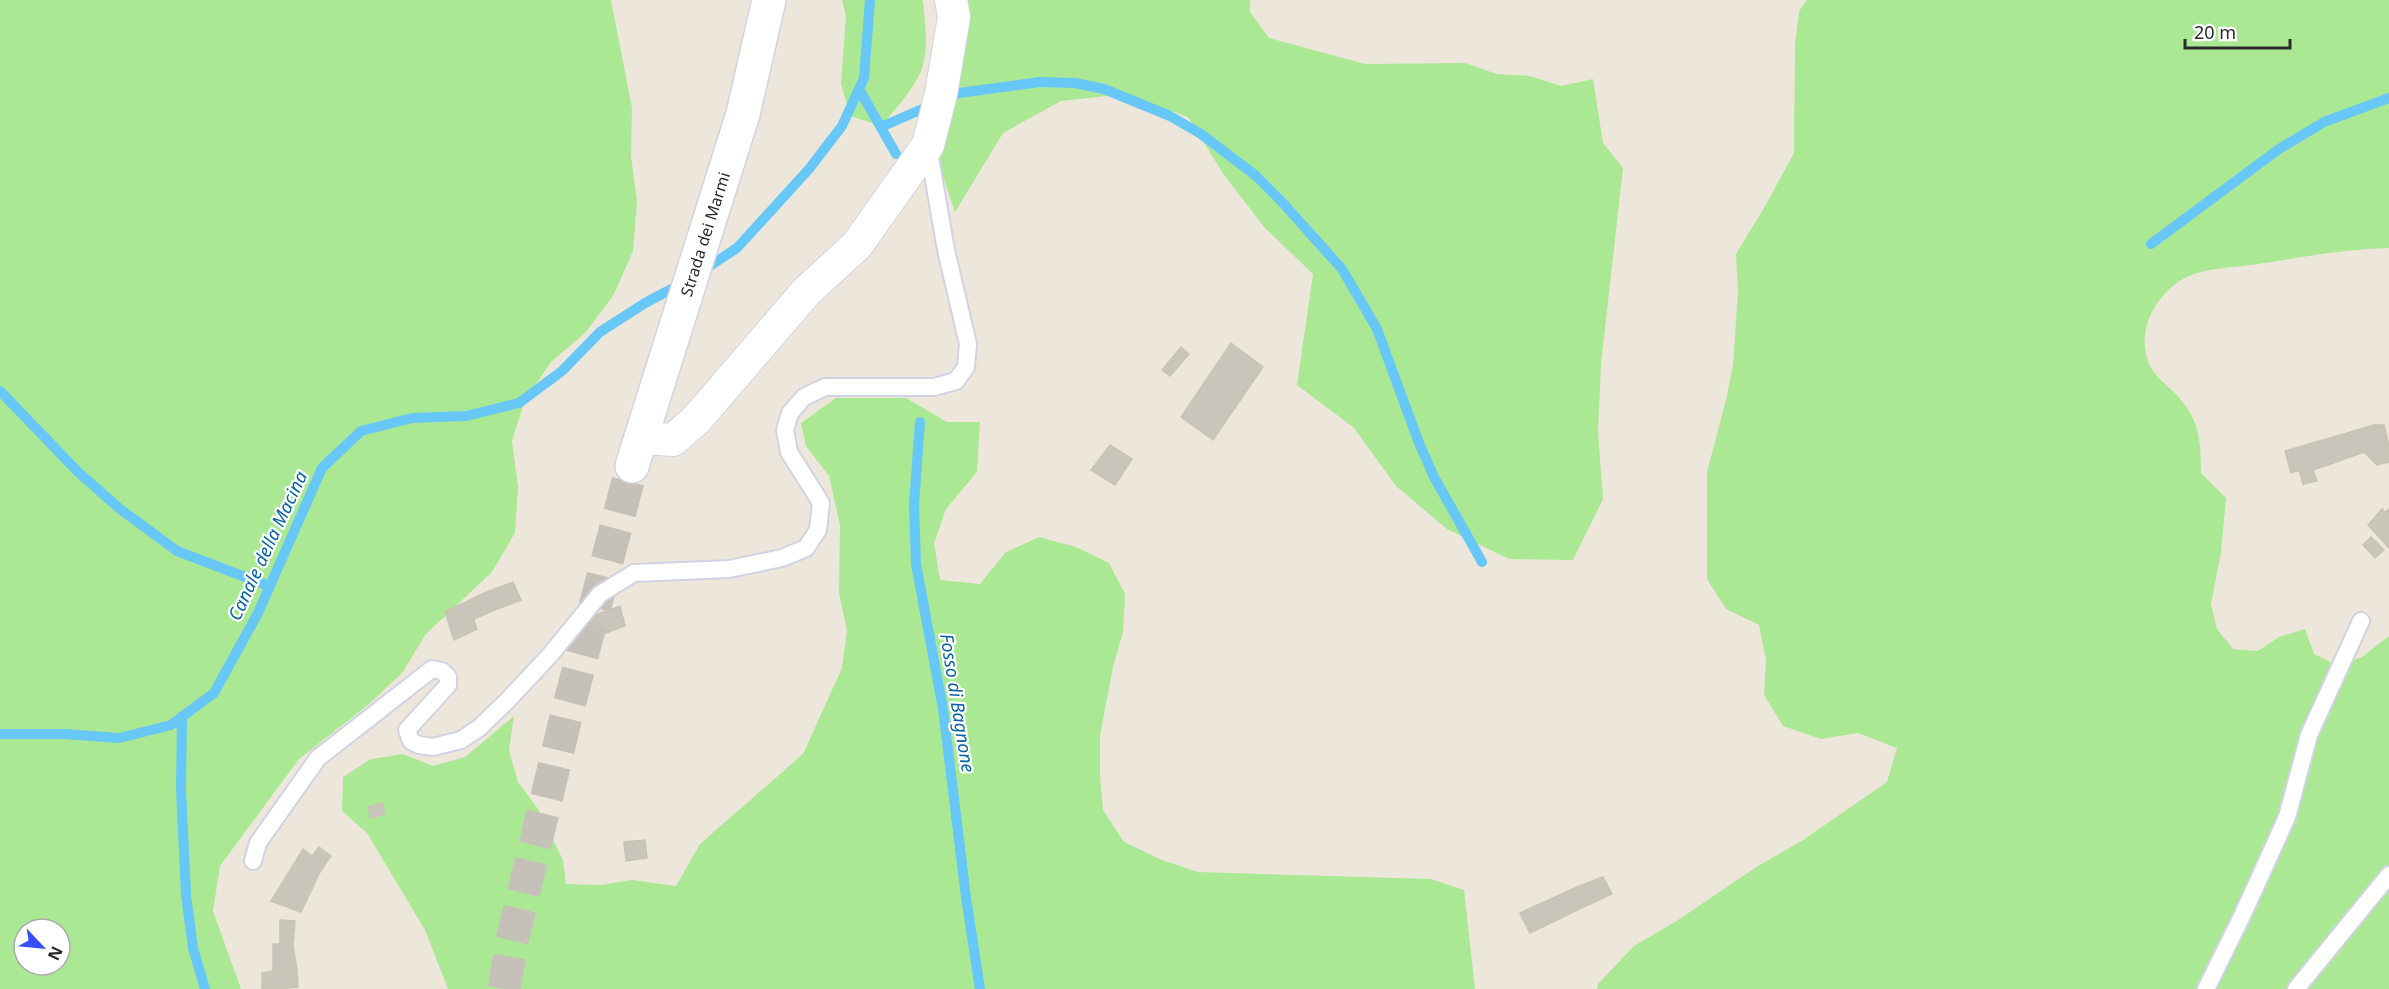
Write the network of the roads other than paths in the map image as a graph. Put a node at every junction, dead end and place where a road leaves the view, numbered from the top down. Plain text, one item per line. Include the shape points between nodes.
1 (770, 0) edge
2 (951, 0) edge
3 (927, 145) junction
4 (637, 452) joint
5 (2361, 621) dead end
6 (253, 861) dead end
7 (2389, 875) edge
8 (2206, 989) edge
9 (2296, 989) edge

1 - 4 main road, Strada dei Marmi via 743,114
2 - 3 street via 954,17 941,94
3 - 4 street via 857,245 806,292 696,420 673,440
3 - 6 lane via 968,344 966,367 957,381 934,387 825,387 804,397 790,413 785,430 789,452 821,503 818,530 806,548 782,558 729,569 634,573 600,594 550,655 479,728 461,740 433,747 411,741 407,730 448,685 448,677 432,669 318,758 258,843
5 - 8 lane via 2309,735 2287,817
7 - 9 lane

